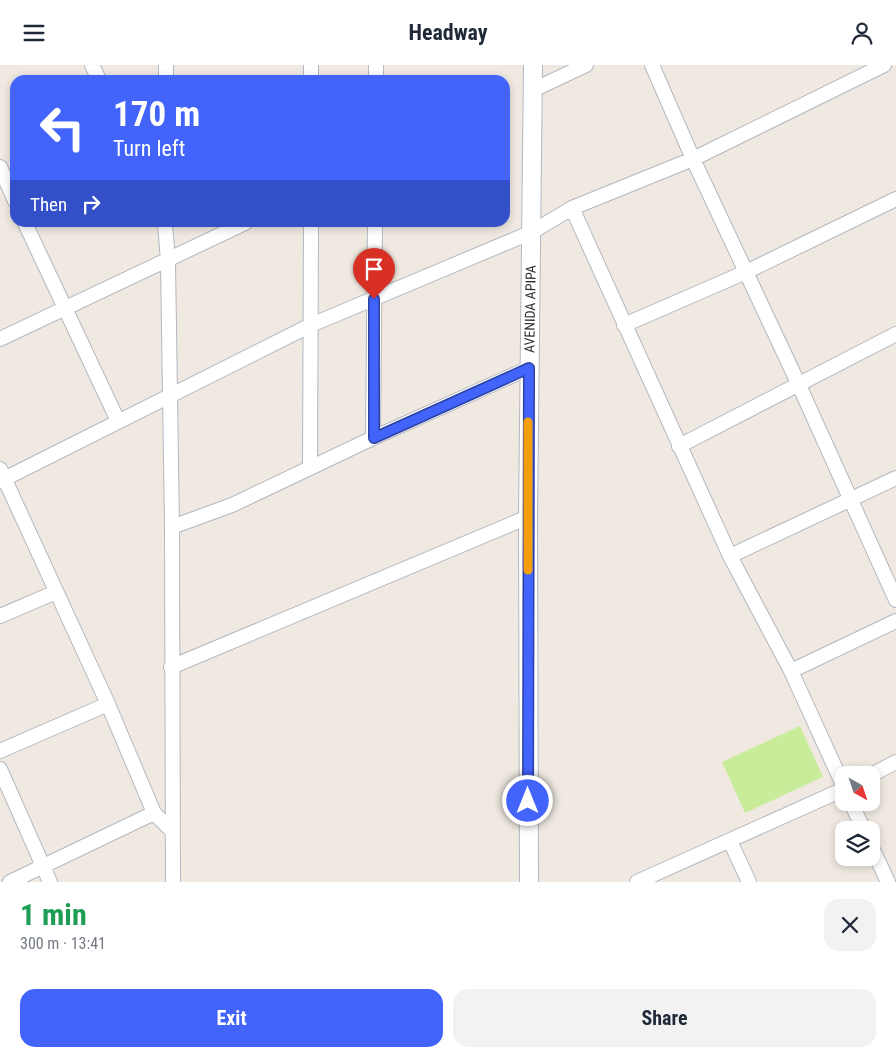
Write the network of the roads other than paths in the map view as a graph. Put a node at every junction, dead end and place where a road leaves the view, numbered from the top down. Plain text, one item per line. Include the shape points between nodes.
1 (533, 65) edge
2 (586, 65) edge
3 (652, 65) edge
4 (884, 65) edge
5 (533, 90) junction
6 (693, 159) junction
7 (0, 167) edge
8 (10, 190) edge
9 (896, 199) edge
10 (572, 208) junction
11 (27, 227) edge
12 (165, 227) edge
13 (237, 227) edge
14 (311, 227) edge
15 (375, 227) edge
16 (532, 232) junction
17 (168, 261) junction
18 (746, 272) junction
19 (374, 299) junction
20 (65, 310) junction
21 (311, 325) junction
22 (624, 325) junction
23 (896, 334) edge
24 (0, 339) edge
25 (529, 368) junction
26 (798, 383) junction
27 (169, 396) junction
28 (118, 421) junction
29 (374, 438) junction
30 (679, 446) junction
31 (310, 468) junction
32 (2, 476) edge
33 (896, 478) edge
34 (849, 499) junction
35 (528, 517) junction
36 (172, 527) junction
37 (730, 556) junction
38 (56, 592) junction
39 (896, 600) edge
40 (0, 616) edge
41 (896, 621) edge
42 (171, 667) junction
43 (791, 671) junction
44 (108, 704) junction
45 (0, 751) edge
46 (896, 762) edge
47 (835, 768) edge
48 (0, 769) edge
49 (880, 770) edge
50 (835, 792) edge
51 (154, 813) junction
52 (172, 831) junction
53 (730, 841) junction
54 (880, 865) edge
55 (43, 867) junction
56 (10, 882) edge
57 (50, 882) edge
58 (173, 882) edge
59 (529, 882) edge
60 (637, 882) edge
61 (749, 882) edge
62 (888, 882) edge

1 - 5 street, AVENIDA APIPA
2 - 5 street
3 - 6 street
4 - 6 street
5 - 16 street, AVENIDA APIPA
6 - 10 street
6 - 18 street
7 - 8 street
9 - 18 street
10 - 16 street
10 - 22 street
11 - 20 street
12 - 17 street
13 - 17 street
14 - 21 street
15 - 19 street
16 - 19 street
16 - 25 street, AVENIDA APIPA
17 - 20 street
17 - 27 street
18 - 22 street
18 - 26 street
19 - 21 street
19 - 29 street
20 - 24 street
20 - 28 street
21 - 27 street
21 - 31 street
22 - 30 street
23 - 26 street
25 - 29 street
25 - 35 street, AVENIDA APIPA
26 - 30 street
26 - 34 street
27 - 28 street
27 - 36 street
28 - 32 street
29 - 31 street
30 - 37 street
31 - 36 street via 232,505
32 - 38 street
33 - 34 street
34 - 37 street
34 - 39 street
35 - 42 street
35 - 59 street, AVENIDA APIPA
36 - 42 street
37 - 43 street
38 - 40 street
38 - 44 street
41 - 43 street
42 - 52 street
43 - 47 street
44 - 45 street
44 - 51 street
46 - 49 street
48 - 55 street
50 - 53 street
51 - 52 street
51 - 55 street
52 - 58 street
53 - 60 street
53 - 61 street
54 - 62 street
55 - 56 street
55 - 57 street

